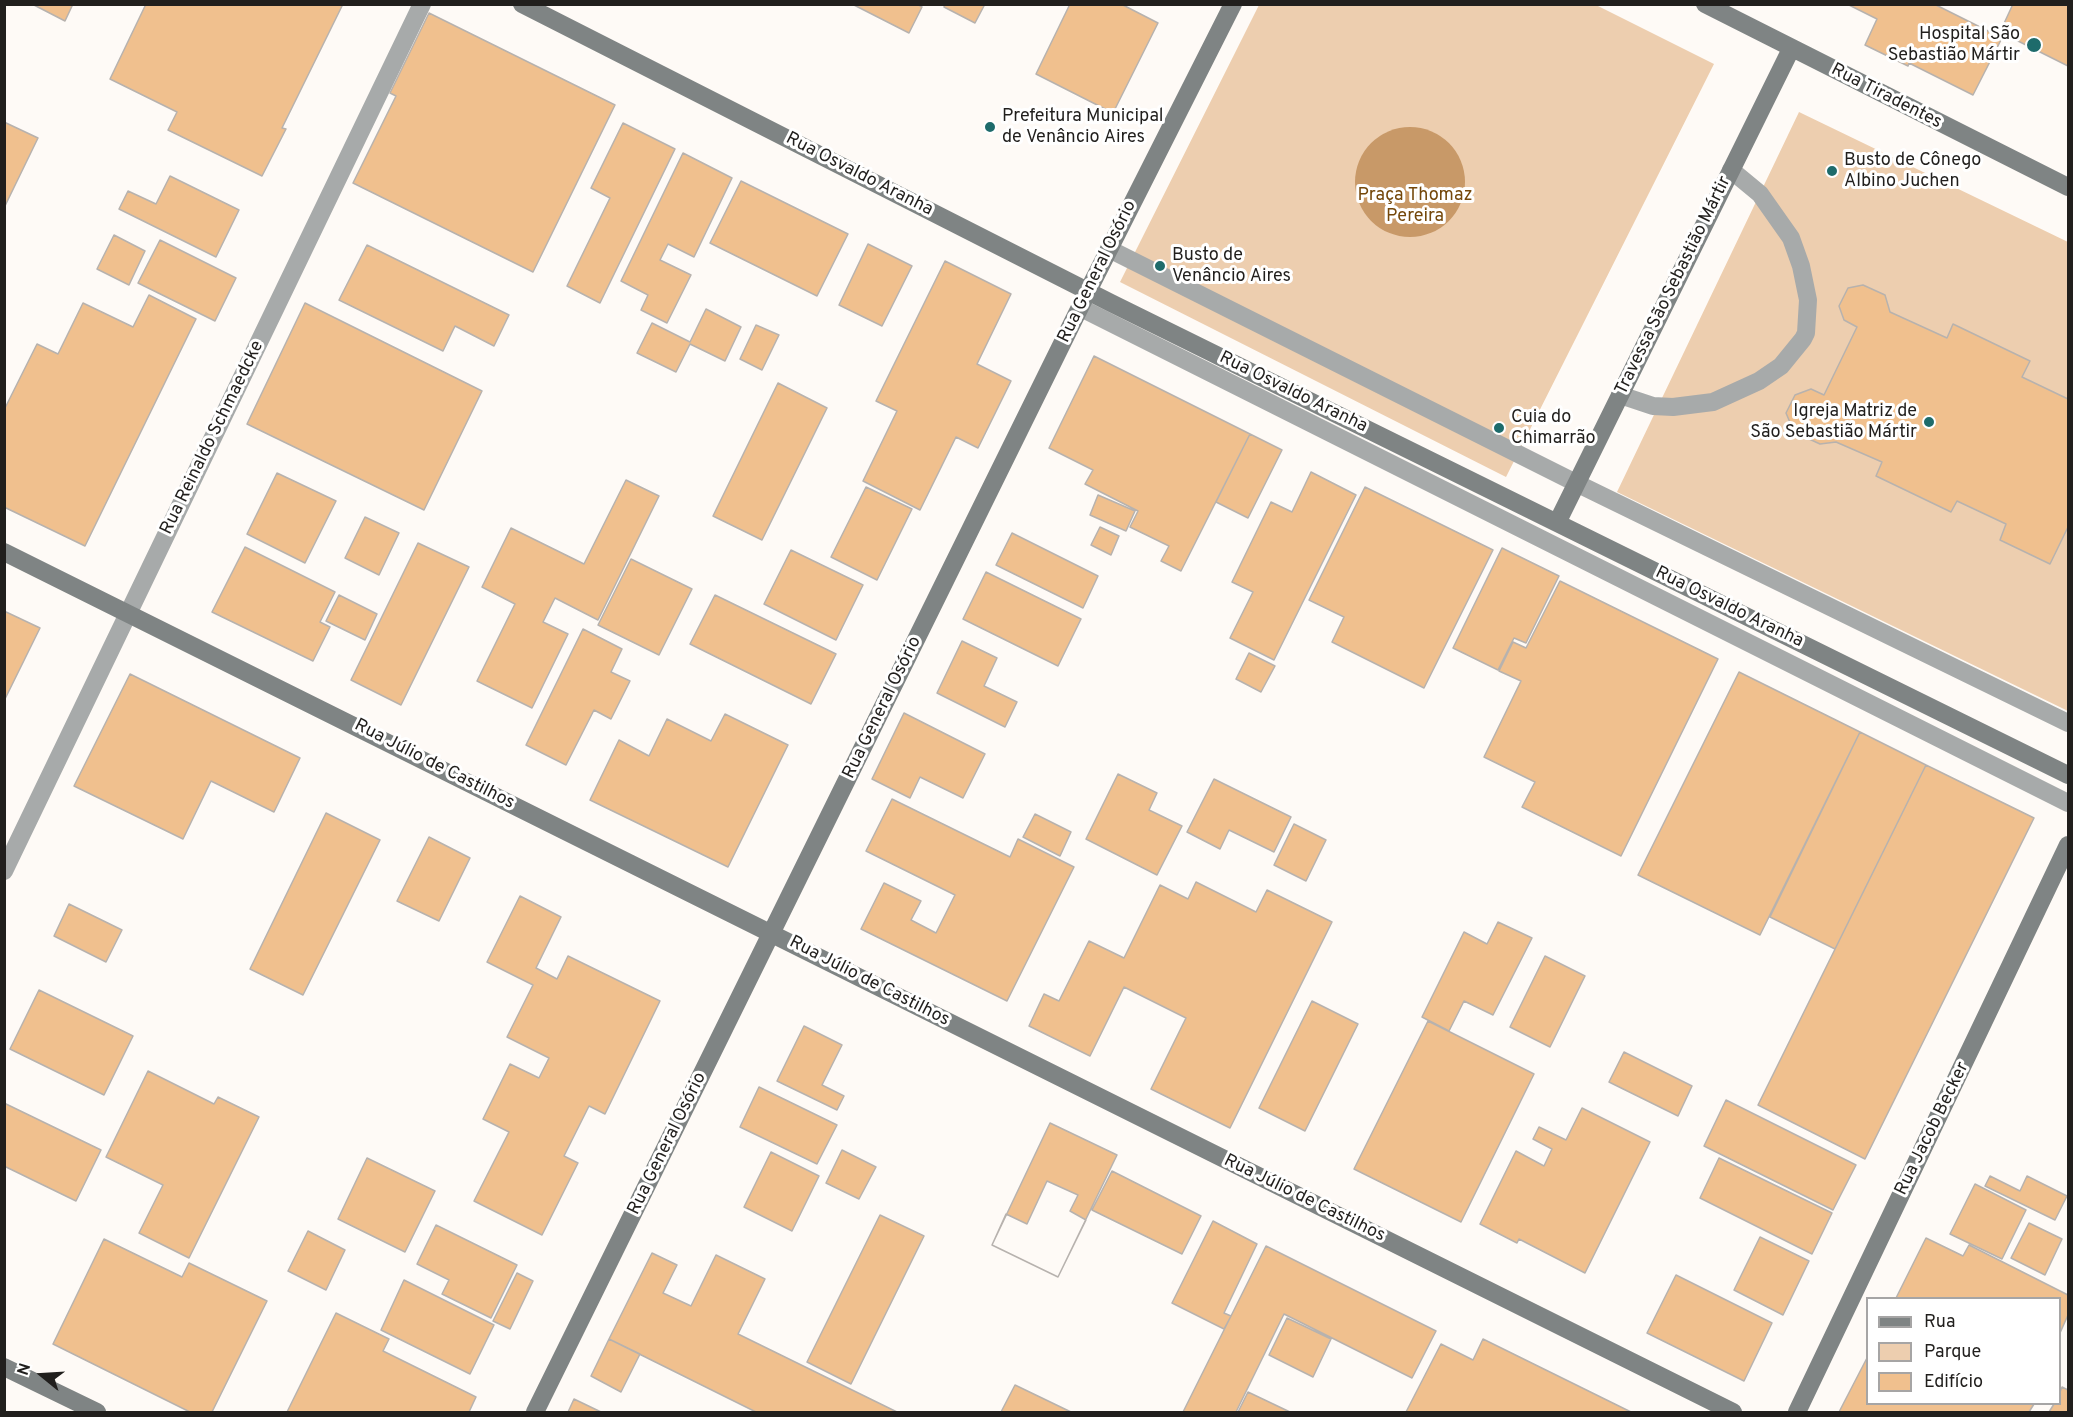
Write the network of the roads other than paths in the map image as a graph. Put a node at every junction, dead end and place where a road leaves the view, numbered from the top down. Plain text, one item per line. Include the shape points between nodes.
1 (422, 4) edge
2 (522, 4) edge
3 (1233, 4) edge
4 (1705, 4) edge
5 (1791, 49) junction
6 (1731, 170) junction
7 (2068, 188) edge
8 (1109, 249) junction
9 (1084, 300) junction
10 (1620, 395) junction
11 (1576, 483) junction
12 (1557, 523) junction
13 (4, 552) edge
14 (129, 613) junction
15 (2068, 723) edge
16 (2068, 775) edge
17 (2068, 803) edge
18 (2068, 845) edge
19 (4, 871) edge
20 (772, 933) junction
21 (4, 1367) edge
22 (97, 1413) edge
23 (536, 1413) edge
24 (1733, 1413) edge
25 (1797, 1413) edge

1 - 14 street, Rua Reinaldo Schmaedcke
2 - 9 main road, Rua Osvaldo Aranha
3 - 8 main road, Rua General Osório
4 - 5 main road, Rua Tiradentes
5 - 6 main road, Travessa São Sebastião Mártir
5 - 7 main road, Rua Tiradentes
6 - 10 main road, Travessa São Sebastião Mártir
6 - 10 street via 1760,194 1791,238 1808,300 1806,333 1781,366 1713,402 1653,406
8 - 9 main road, Rua General Osório
8 - 11 street
9 - 12 main road, Rua Osvaldo Aranha
9 - 17 street
9 - 20 main road, Rua General Osório
10 - 11 main road, Travessa São Sebastião Mártir
11 - 12 main road, Travessa São Sebastião Mártir
11 - 15 street
12 - 16 main road, Rua Osvaldo Aranha
13 - 14 main road, Rua Júlio de Castilhos
14 - 19 street, Rua Reinaldo Schmaedcke
14 - 20 main road, Rua Júlio de Castilhos
18 - 25 main road, Rua Jacob Becker
20 - 23 main road, Rua General Osório
20 - 24 main road, Rua Júlio de Castilhos
21 - 22 main road

